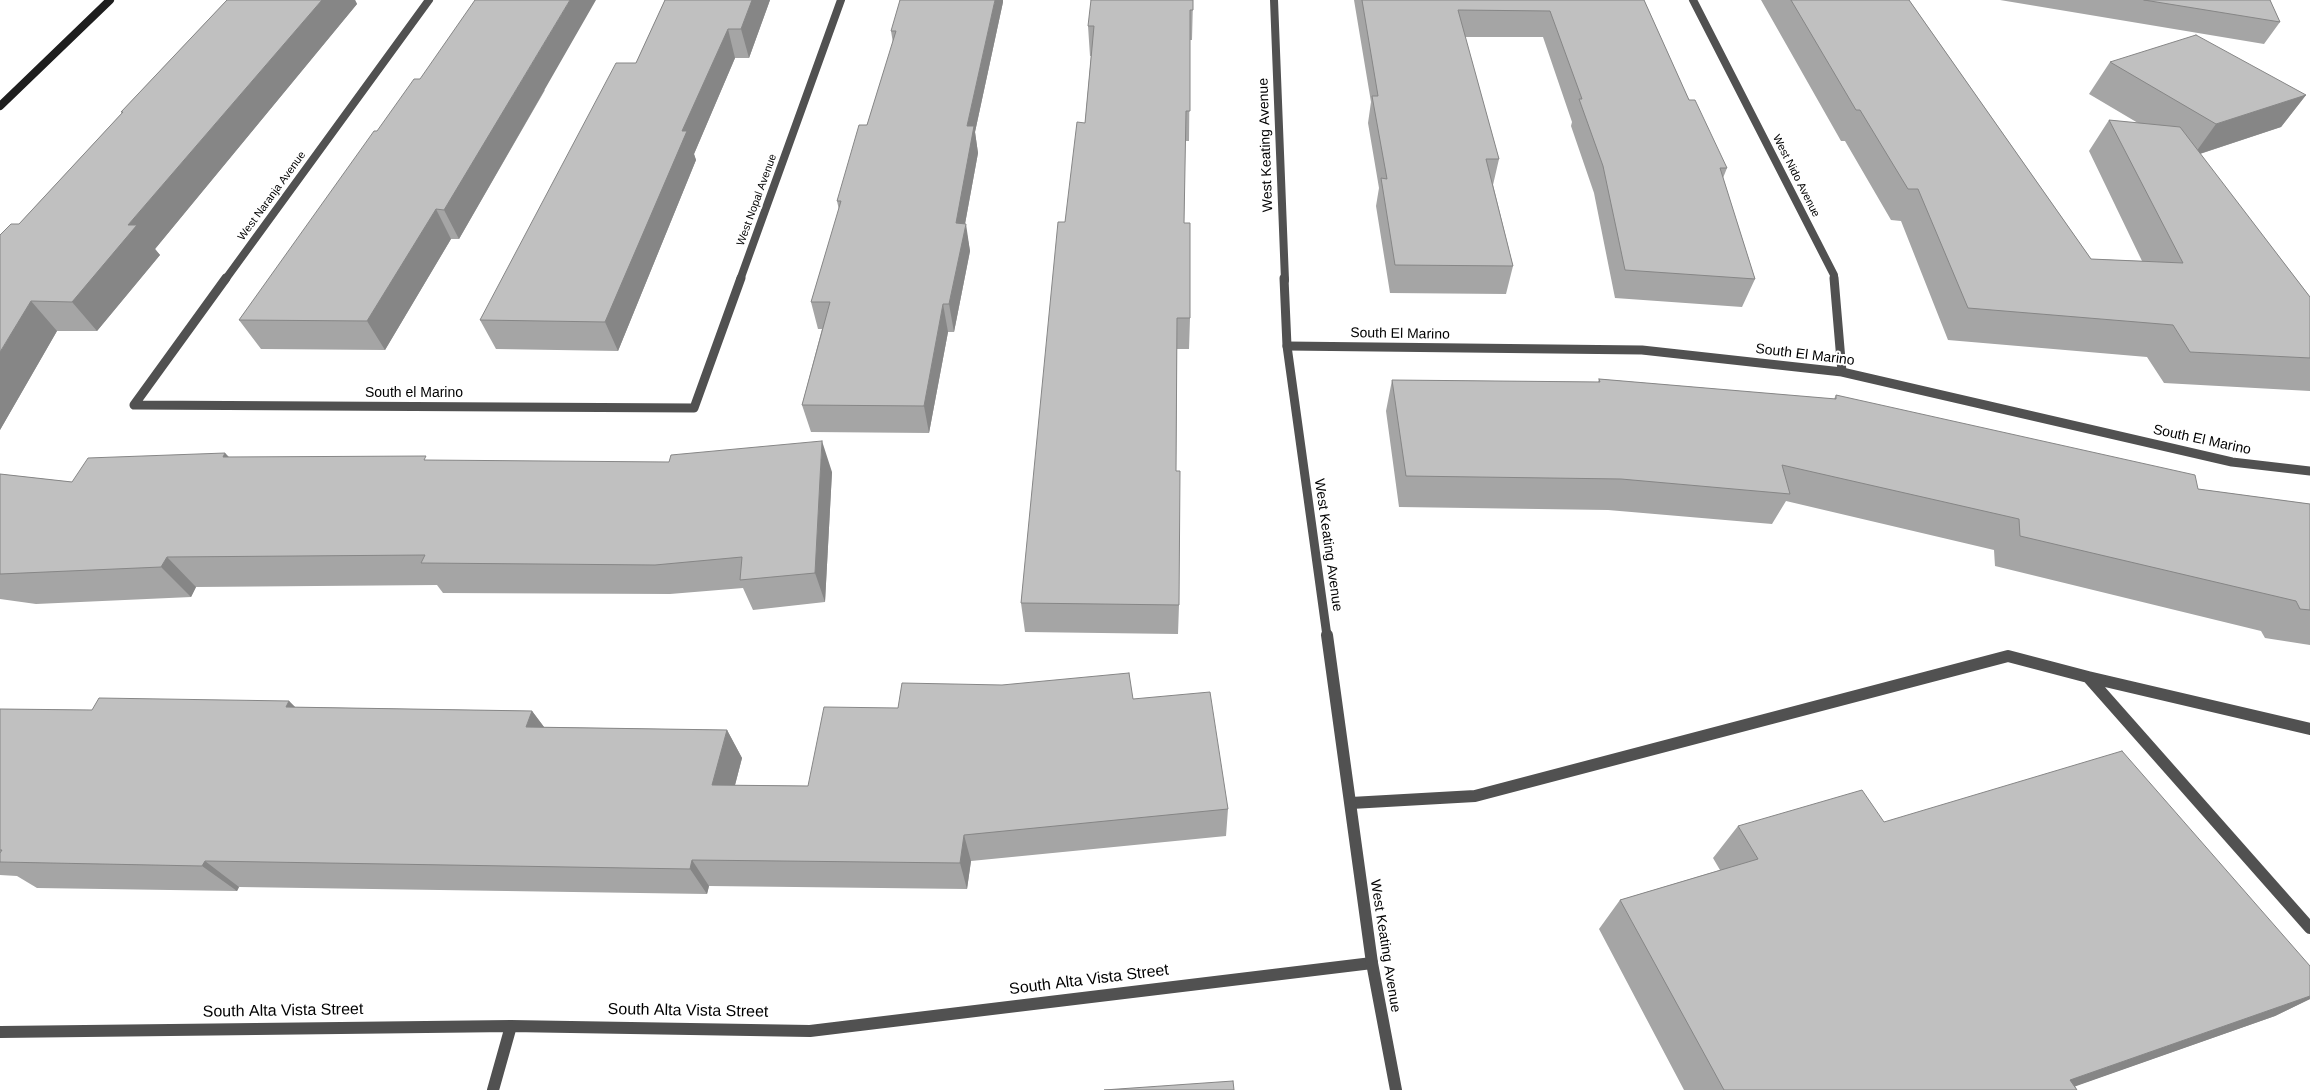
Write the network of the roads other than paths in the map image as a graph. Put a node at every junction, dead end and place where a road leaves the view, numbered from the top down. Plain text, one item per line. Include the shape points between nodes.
1 (110, 0) edge
2 (429, 0) edge
3 (841, 0) edge
4 (1274, 0) edge
5 (1693, 0) edge
6 (0, 106) edge
7 (1287, 346) junction
8 (1842, 372) junction
9 (134, 405) joint
10 (694, 408) joint
11 (2310, 471) edge
12 (2088, 677) junction
13 (2310, 729) edge
14 (1351, 802) junction
15 (2310, 928) edge
16 (1372, 963) junction
17 (511, 1026) junction
18 (0, 1032) edge
19 (493, 1090) edge
20 (1396, 1090) edge

1 - 6 main road
2 - 9 street, West Naranja Avenue
3 - 10 street, West Nopal Avenue
4 - 7 street, West Keating Avenue
5 - 8 street, West Nido Avenue via 1834,275
7 - 8 street, South El Marino via 1642,350
7 - 14 street, West Keating Avenue
8 - 11 street, South El Marino via 2232,462
9 - 10 street, South el Marino
12 - 13 street
12 - 14 street via 2008,656 1476,796
12 - 15 street
14 - 16 street, West Keating Avenue
16 - 17 street, South Alta Vista Street via 810,1031
16 - 20 street, West Keating Avenue
17 - 18 street, South Alta Vista Street
17 - 19 street

